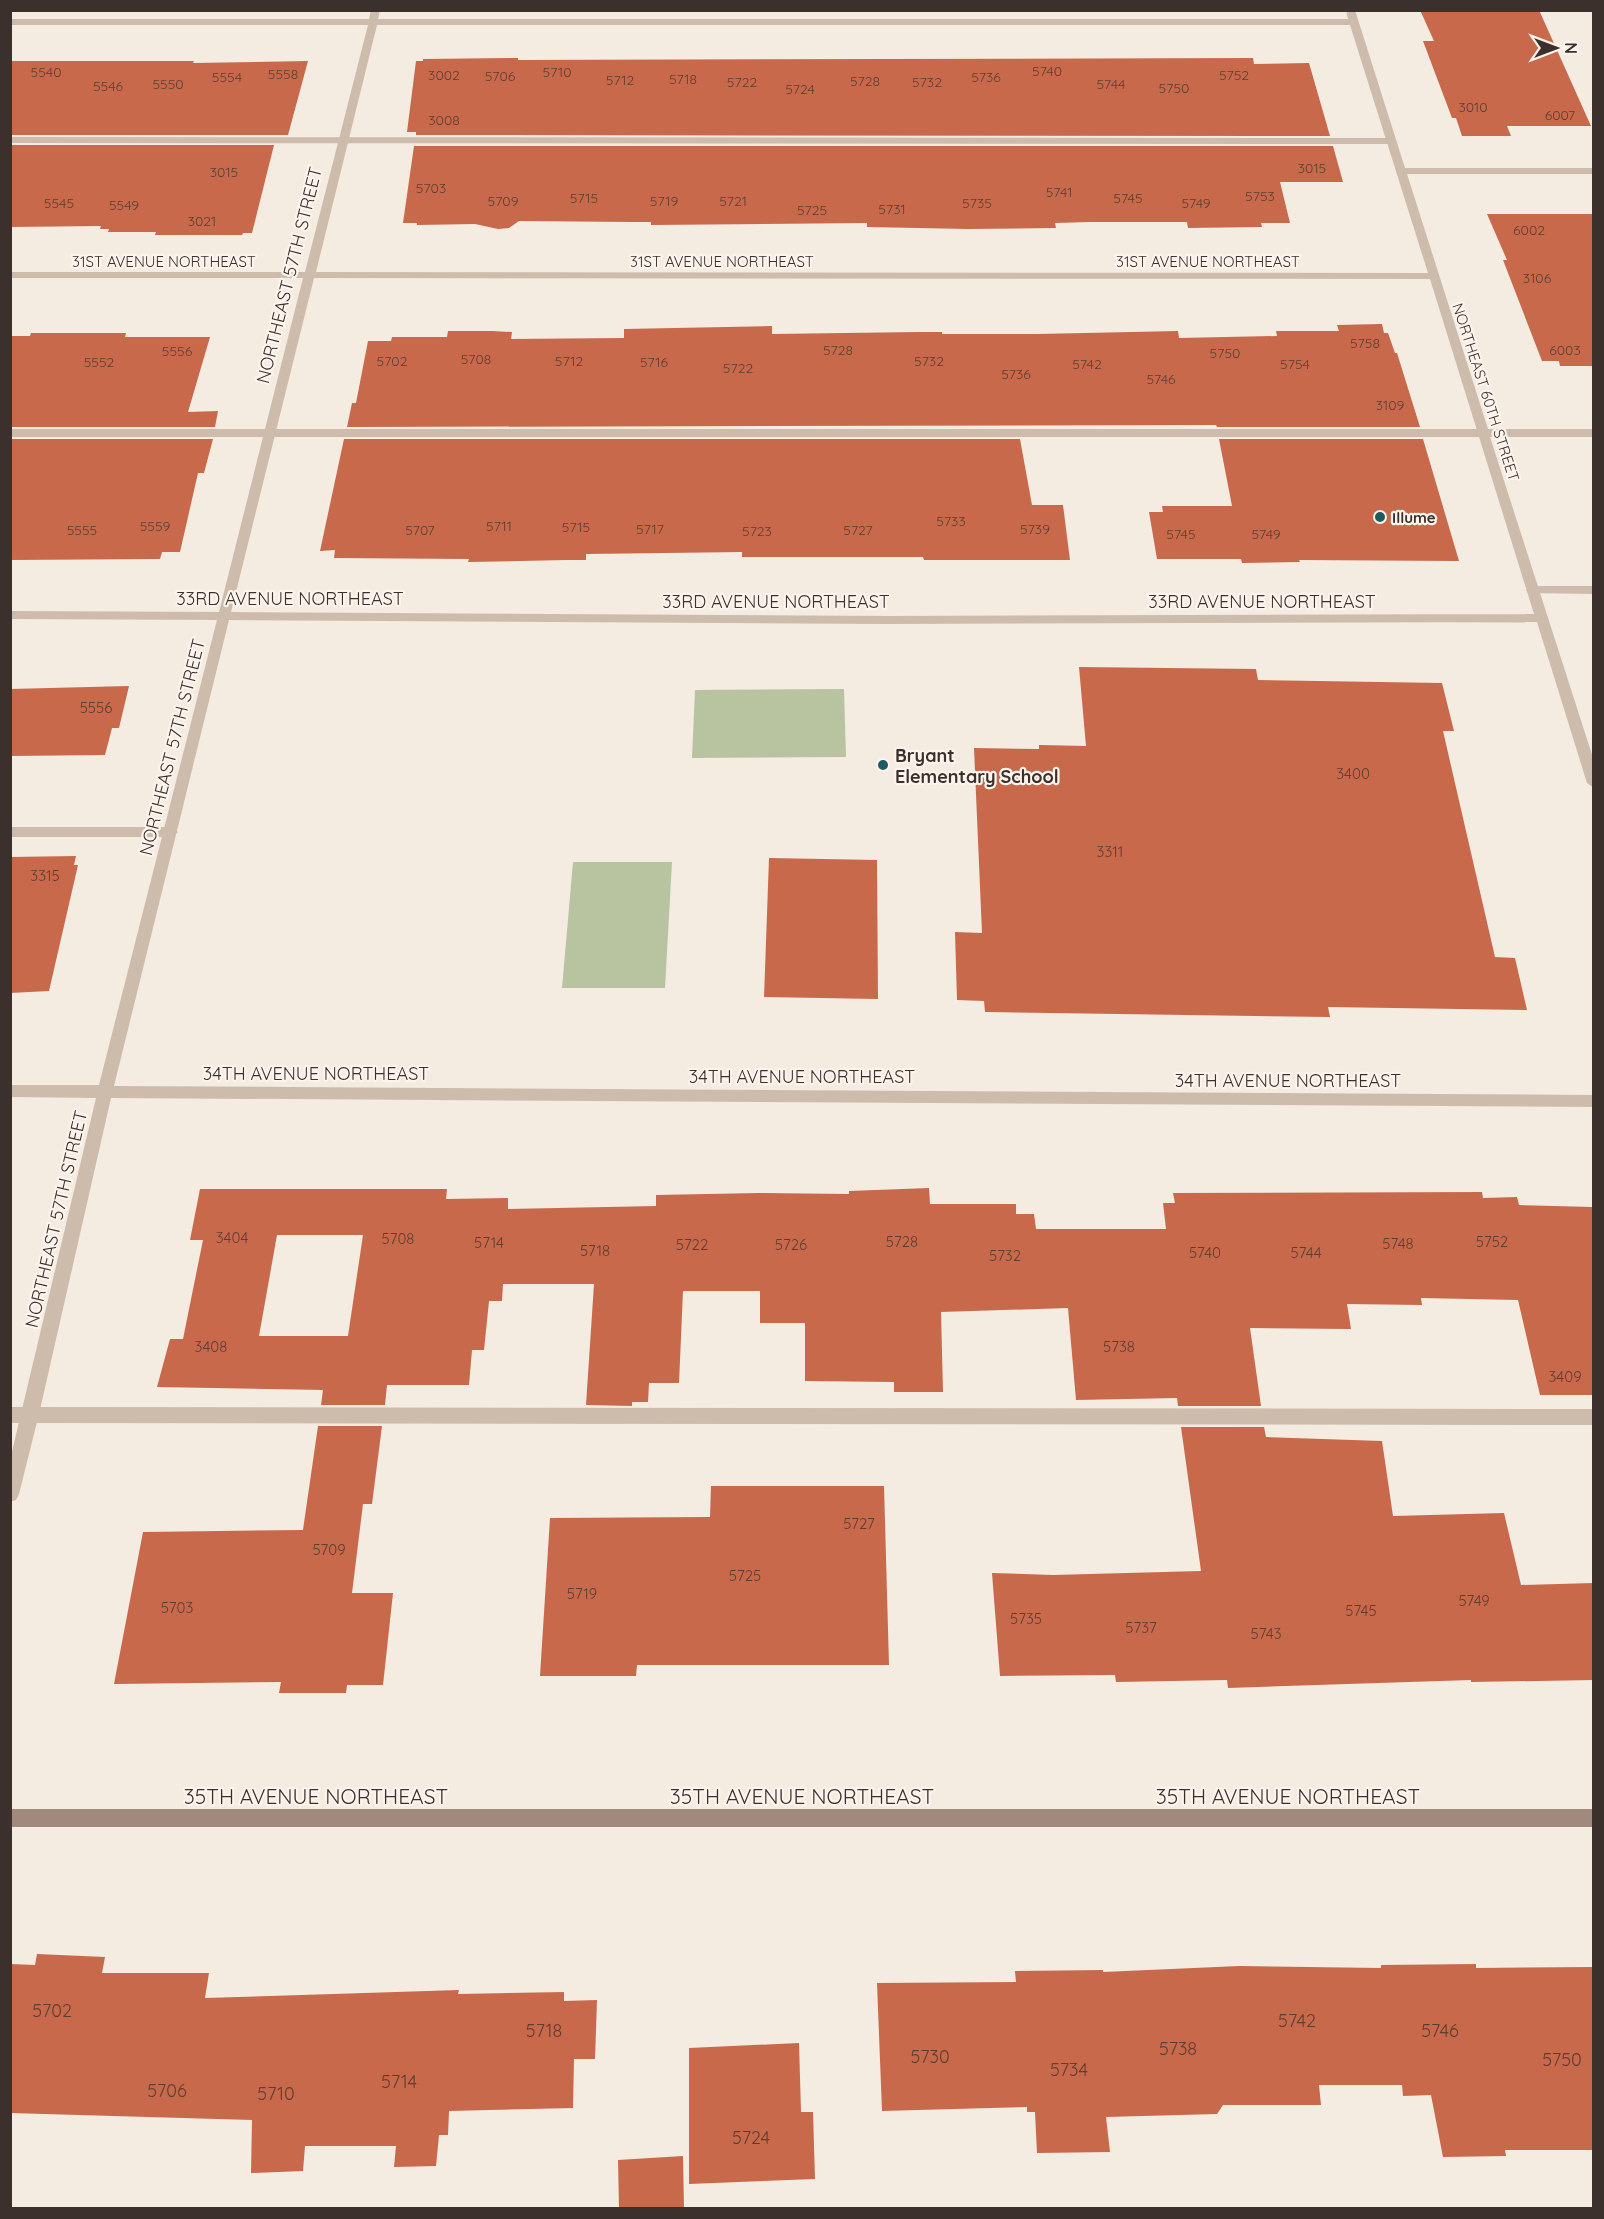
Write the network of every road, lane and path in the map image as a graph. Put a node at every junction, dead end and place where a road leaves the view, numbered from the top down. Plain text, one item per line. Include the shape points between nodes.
1 (375, 16) edge
2 (1352, 16) edge
3 (10, 22) edge
4 (10, 140) edge
5 (343, 140) junction
6 (1392, 141) junction
7 (1401, 171) junction
8 (1593, 171) edge
9 (10, 276) edge
10 (310, 276) junction
11 (1434, 276) junction
12 (10, 433) edge
13 (270, 433) junction
14 (1484, 433) junction
15 (1593, 433) edge
16 (1532, 590) junction
17 (1593, 590) edge
18 (10, 615) edge
19 (225, 615) junction
20 (1541, 618) junction
21 (1592, 775) edge
22 (10, 832) edge
23 (171, 832) junction
24 (105, 1090) junction
25 (10, 1091) edge
26 (1593, 1101) edge
27 (31, 1414) junction
28 (10, 1415) edge
29 (1593, 1417) edge
30 (10, 1494) edge
31 (10, 1818) edge
32 (1593, 1818) edge

1 - 2 street
1 - 3 street
1 - 5 street, NORTHEAST 57TH STREET
2 - 6 street, NORTHEAST 60TH STREET
4 - 5 street
5 - 6 street
5 - 10 street, NORTHEAST 57TH STREET
6 - 7 street, NORTHEAST 60TH STREET
7 - 8 street
7 - 11 street, NORTHEAST 60TH STREET
9 - 10 street, 31ST AVENUE NORTHEAST
10 - 11 street, 31ST AVENUE NORTHEAST
10 - 13 street, NORTHEAST 57TH STREET
11 - 14 street, NORTHEAST 60TH STREET
12 - 13 street
13 - 14 street
13 - 19 street, NORTHEAST 57TH STREET
14 - 15 street
14 - 16 street, NORTHEAST 60TH STREET
16 - 17 street
16 - 20 street, NORTHEAST 60TH STREET
18 - 19 street, 33RD AVENUE NORTHEAST
19 - 20 street, 33RD AVENUE NORTHEAST via 887,620
19 - 23 street, NORTHEAST 57TH STREET
20 - 21 street, NORTHEAST 60TH STREET
22 - 23 street
23 - 24 street, NORTHEAST 57TH STREET
24 - 25 street, 34TH AVENUE NORTHEAST
24 - 26 street, 34TH AVENUE NORTHEAST
24 - 27 street, NORTHEAST 57TH STREET
27 - 28 street
27 - 29 street
27 - 30 street, NORTHEAST 57TH STREET
31 - 32 main road, 35TH AVENUE NORTHEAST

